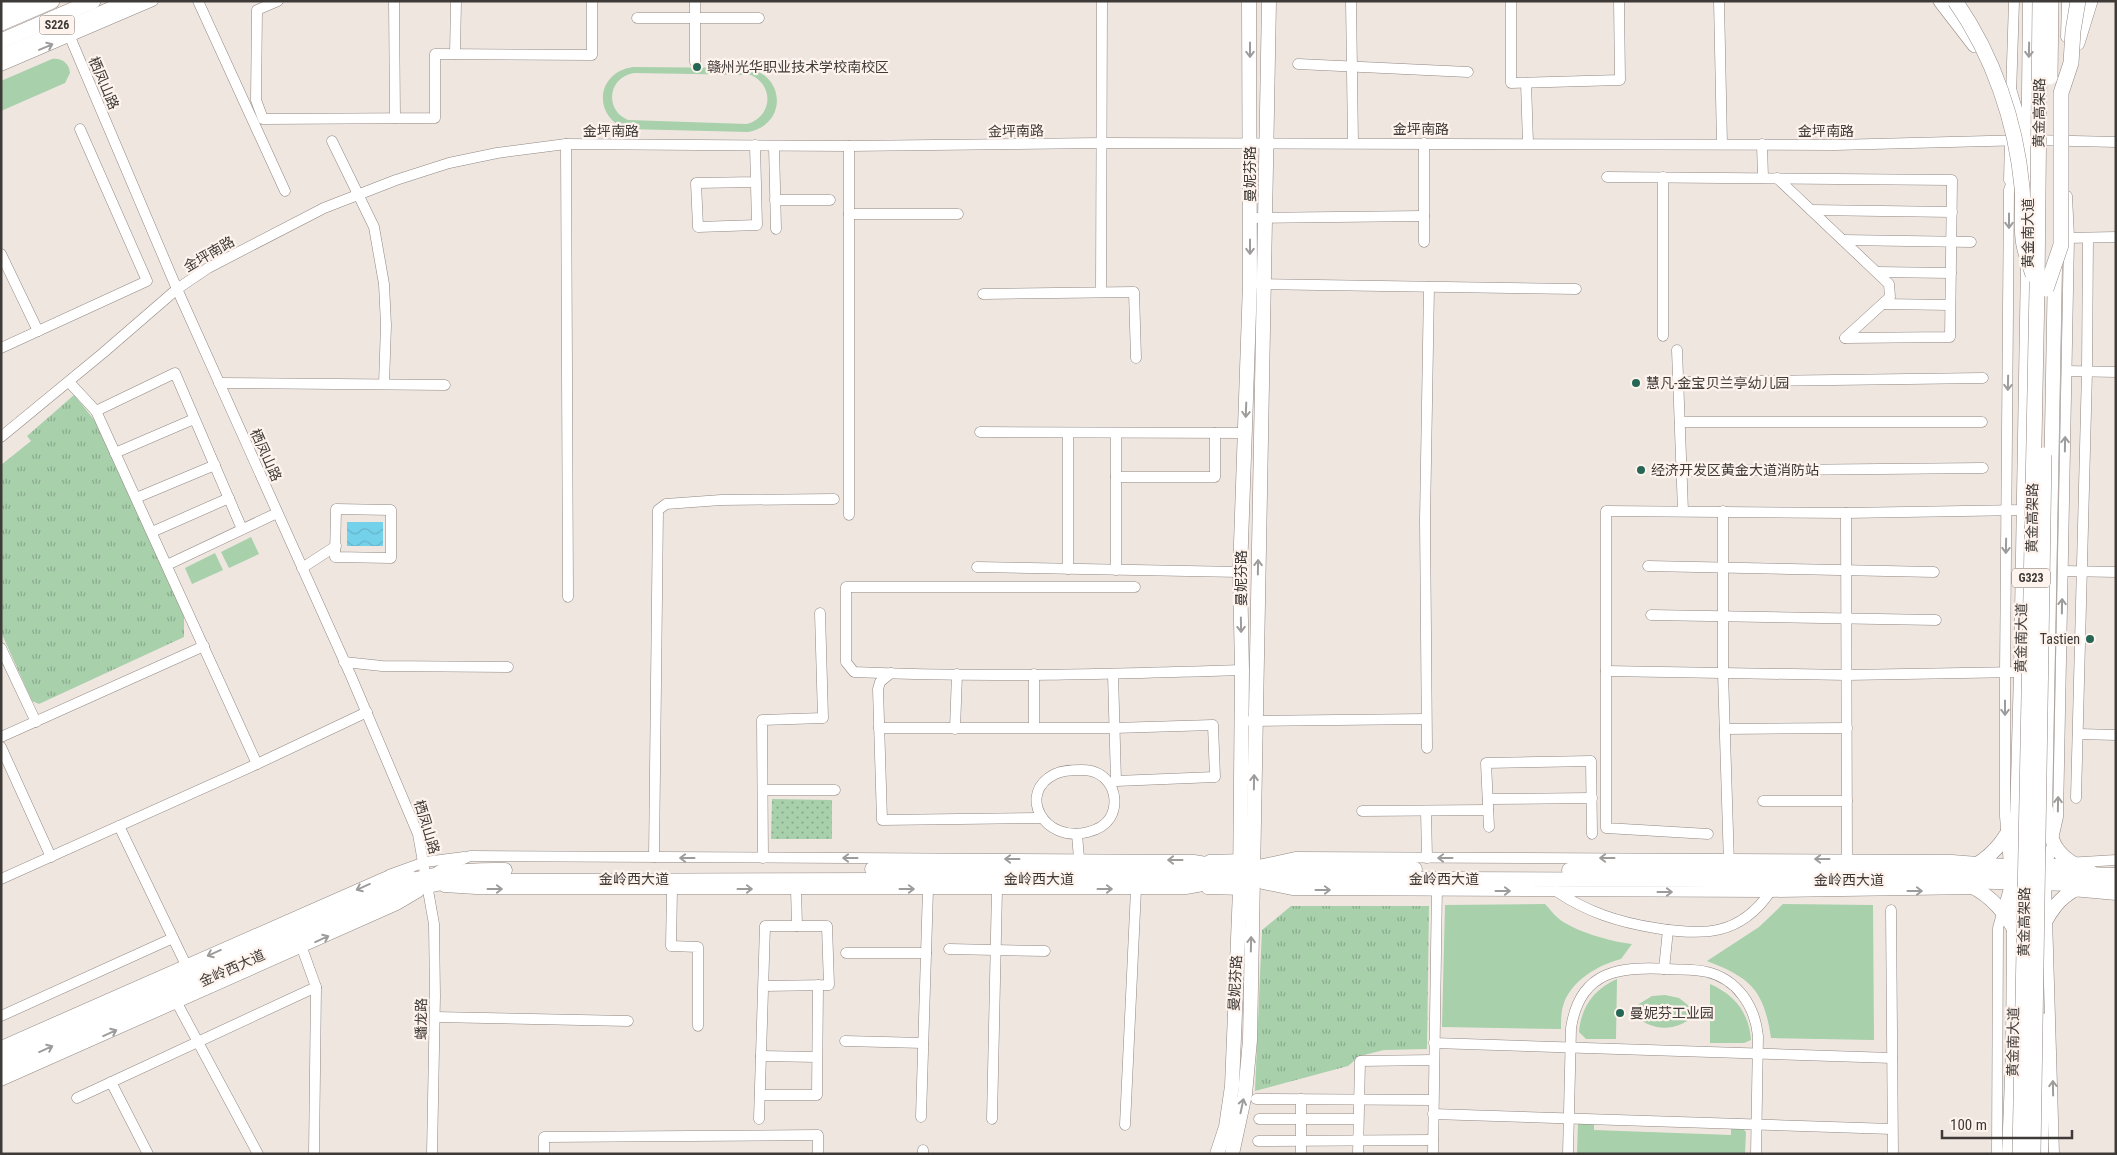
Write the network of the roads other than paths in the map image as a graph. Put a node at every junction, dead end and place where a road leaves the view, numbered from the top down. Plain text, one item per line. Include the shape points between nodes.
1 (12, 1) edge
2 (30, 1) edge
3 (52, 1) edge
4 (93, 1) edge
5 (113, 1) edge
6 (130, 1) edge
7 (153, 1) edge
8 (198, 1) edge
9 (278, 1) edge
10 (394, 1) edge
11 (456, 1) edge
12 (592, 1) edge
13 (695, 1) edge
14 (1102, 1) edge
15 (1249, 1) edge
16 (1269, 1) edge
17 (1351, 1) edge
18 (1512, 1) edge
19 (1619, 1) edge
20 (1719, 1) edge
21 (1941, 1) edge
22 (1955, 1) edge
23 (2014, 1) edge
24 (2030, 1) edge
25 (2040, 1) edge
26 (2078, 1) edge
27 (2090, 1) edge
28 (2060, 3) edge
29 (1, 7) edge
30 (1, 14) edge
31 (637, 18) dead end
32 (695, 18) junction
33 (759, 18) dead end
34 (1, 23) edge
35 (70, 37) junction
36 (1, 41) edge
37 (1, 49) edge
38 (455, 54) junction
39 (1, 56) edge
40 (696, 62) dead end
41 (1298, 64) dead end
42 (2071, 64) junction
43 (1, 66) edge
44 (1352, 67) junction
45 (1468, 72) dead end
46 (1996, 77) junction
47 (1526, 82) junction
48 (2011, 89) junction
49 (395, 118) junction
50 (80, 129) dead end
51 (332, 140) dead end
52 (2027, 140) junction
53 (2060, 140) junction
54 (2010, 141) junction
55 (2116, 142) edge
56 (1101, 143) junction
57 (1250, 143) junction
58 (1266, 143) junction
59 (1353, 143) junction
60 (1424, 143) junction
61 (1528, 143) junction
62 (566, 144) junction
63 (1722, 144) junction
64 (1762, 144) junction
65 (755, 145) junction
66 (774, 146) junction
67 (849, 146) junction
68 (1607, 177) dead end
69 (1663, 177) junction
70 (1763, 178) junction
71 (1777, 178) junction
72 (756, 182) junction
73 (2009, 190) junction
74 (285, 191) dead end
75 (359, 194) junction
76 (775, 200) junction
77 (830, 200) dead end
78 (1811, 210) junction
79 (1952, 212) junction
80 (849, 214) junction
81 (958, 214) dead end
82 (1424, 216) junction
83 (1250, 218) junction
84 (1265, 218) junction
85 (776, 228) dead end
86 (2116, 237) edge
87 (2062, 238) junction
88 (2088, 238) junction
89 (1843, 240) junction
90 (1951, 241) junction
91 (1424, 242) dead end
92 (1971, 242) dead end
93 (1, 254) edge
94 (1877, 272) junction
95 (1951, 273) junction
96 (1257, 284) junction
97 (1430, 287) junction
98 (177, 289) junction
99 (1576, 289) dead end
100 (2042, 289) junction
101 (1101, 292) junction
102 (983, 294) dead end
103 (1883, 304) junction
104 (1950, 305) junction
105 (38, 331) junction
106 (1664, 336) dead end
107 (1, 348) edge
108 (1678, 350) dead end
109 (1136, 358) dead end
110 (2067, 371) junction
111 (2087, 371) junction
112 (2116, 372) edge
113 (1983, 378) dead end
114 (69, 382) junction
115 (1678, 382) junction
116 (218, 383) junction
117 (384, 384) junction
118 (445, 385) dead end
119 (96, 410) junction
120 (194, 419) junction
121 (1680, 422) junction
122 (1982, 422) dead end
123 (980, 432) dead end
124 (1245, 432) junction
125 (1068, 433) junction
126 (1116, 433) junction
127 (1215, 433) junction
128 (1, 437) edge
129 (115, 453) junction
130 (215, 465) junction
131 (1983, 468) dead end
132 (1681, 471) junction
133 (1116, 477) junction
134 (136, 498) junction
135 (229, 498) junction
136 (834, 499) dead end
137 (2007, 510) junction
138 (2023, 510) junction
139 (1683, 511) junction
140 (1723, 511) junction
141 (277, 513) junction
142 (1846, 514) junction
143 (849, 515) dead end
144 (242, 529) junction
145 (152, 532) junction
146 (336, 546) junction
147 (167, 565) junction
148 (1648, 566) dead end
149 (977, 567) dead end
150 (1723, 567) junction
151 (302, 568) junction
152 (1068, 569) junction
153 (1116, 570) junction
154 (1846, 570) junction
155 (1240, 572) junction
156 (1934, 572) dead end
157 (2063, 572) junction
158 (2082, 572) junction
159 (2116, 572) edge
160 (1135, 587) dead end
161 (568, 597) dead end
162 (820, 613) dead end
163 (1652, 615) dead end
164 (1723, 616) junction
165 (1847, 619) junction
166 (1936, 620) dead end
167 (204, 646) junction
168 (1, 648) edge
169 (344, 662) junction
170 (508, 667) dead end
171 (1242, 670) junction
172 (1606, 671) junction
173 (2005, 672) junction
174 (2021, 672) junction
175 (891, 673) junction
176 (1723, 673) junction
177 (957, 674) junction
178 (1034, 674) junction
179 (1113, 674) junction
180 (1847, 675) junction
181 (367, 712) junction
182 (1426, 719) junction
183 (1249, 721) junction
184 (36, 722) junction
185 (1034, 727) junction
186 (879, 728) junction
187 (1114, 728) junction
188 (1847, 728) junction
189 (955, 729) junction
190 (1725, 730) junction
191 (2078, 734) junction
192 (2116, 735) edge
193 (1, 737) edge
194 (1, 747) edge
195 (1427, 748) dead end
196 (257, 764) junction
197 (1113, 783) junction
198 (763, 790) junction
199 (835, 790) dead end
200 (1592, 798) junction
201 (2076, 798) dead end
202 (1488, 799) junction
203 (1763, 801) dead end
204 (1847, 801) junction
205 (2017, 809) junction
206 (2046, 809) junction
207 (1488, 810) junction
208 (1362, 811) dead end
209 (1426, 811) junction
210 (1042, 818) junction
211 (119, 826) junction
212 (1489, 827) dead end
213 (1078, 834) junction
214 (1592, 834) dead end
215 (1708, 834) dead end
216 (2007, 835) junction
217 (2052, 843) junction
218 (51, 857) junction
219 (654, 857) junction
220 (764, 858) junction
221 (1427, 858) junction
222 (1079, 859) junction
223 (2116, 860) edge
224 (1981, 862) junction
225 (2074, 863) junction
226 (1729, 864) junction
227 (1847, 865) junction
228 (1967, 870) junction
229 (1248, 874) junction
230 (2116, 875) edge
231 (2012, 876) junction
232 (2044, 877) junction
233 (1, 879) edge
234 (2095, 879) junction
235 (427, 880) junction
236 (1957, 881) junction
237 (1437, 885) junction
238 (2116, 885) edge
239 (796, 889) junction
240 (928, 889) junction
241 (997, 889) junction
242 (1136, 889) junction
243 (1976, 889) junction
244 (672, 890) junction
245 (1556, 891) junction
246 (2073, 891) junction
247 (1770, 892) junction
248 (2116, 895) edge
249 (1891, 910) dead end
250 (2002, 911) junction
251 (2048, 914) junction
252 (797, 926) junction
253 (2042, 928) junction
254 (2014, 929) junction
255 (1668, 930) junction
256 (173, 938) junction
257 (302, 948) junction
258 (949, 949) dead end
259 (996, 950) junction
260 (1045, 951) dead end
261 (846, 953) dead end
262 (926, 953) junction
263 (186, 965) junction
264 (1664, 968) junction
265 (763, 986) junction
266 (818, 986) junction
267 (316, 987) junction
268 (177, 1003) junction
269 (1, 1016) edge
270 (435, 1017) junction
271 (628, 1021) dead end
272 (698, 1026) dead end
273 (845, 1041) dead end
274 (198, 1042) junction
275 (1434, 1043) junction
276 (923, 1044) junction
277 (1, 1046) edge
278 (1570, 1048) junction
279 (2013, 1052) junction
280 (2042, 1052) junction
281 (1757, 1054) junction
282 (1, 1056) edge
283 (761, 1056) junction
284 (817, 1057) junction
285 (1892, 1058) junction
286 (1434, 1060) junction
287 (1, 1069) edge
288 (1, 1081) edge
289 (111, 1082) junction
290 (760, 1095) junction
291 (77, 1098) dead end
292 (1256, 1098) dead end
293 (1301, 1099) junction
294 (1359, 1100) junction
295 (1433, 1100) junction
296 (1433, 1114) junction
297 (921, 1117) dead end
298 (759, 1119) dead end
299 (992, 1119) dead end
300 (1301, 1119) junction
301 (1358, 1119) junction
302 (1569, 1119) junction
303 (1259, 1120) dead end
304 (1124, 1125) dead end
305 (1756, 1125) junction
306 (1892, 1129) junction
307 (1358, 1139) junction
308 (1301, 1140) junction
309 (1433, 1140) junction
310 (1258, 1141) dead end
311 (148, 1154) edge
312 (258, 1154) edge
313 (314, 1154) edge
314 (432, 1154) edge
315 (544, 1154) edge
316 (818, 1154) edge
317 (1217, 1154) edge
318 (1232, 1154) edge
319 (1301, 1154) edge
320 (1358, 1154) edge
321 (1432, 1154) edge
322 (1568, 1154) edge
323 (1756, 1154) edge
324 (1893, 1154) edge
325 (1997, 1154) edge
326 (2009, 1154) edge
327 (2020, 1154) edge
328 (2033, 1154) edge
329 (2041, 1154) edge
330 (2054, 1154) edge

1 - 29 highway
2 - 30 main road, S226
3 - 34 highway
4 - 36 highway
5 - 37 main road, S226
6 - 39 highway
7 - 35 street
8 - 74 street
9 - 49 street via 257,10 256,100 263,119
10 - 49 street
11 - 38 street
12 - 38 street via 592,55
13 - 32 street
14 - 56 street
15 -> 57 main road, 曼妮芬路
16 - 58 main road, 曼妮芬路
17 - 44 street
18 - 47 street via 1511,83
19 - 47 street via 1620,80
20 - 63 street
21 - 46 highway, bridge via 1968,34
22 - 46 highway, bridge via 1983,47
23 - 48 street
24 -> 52 main road, 黄金南大道
25 - 100 highway, 黄金高架路 / G323, bridge
26 - 42 highway, bridge
27 - 42 highway, bridge
28 - 53 main road, 黄金南大道
28 - 53 street via 2065,93
28 - 100 highway, 黄金高架路 / G323, bridge
31 - 32 street
32 - 33 street
32 - 40 street
43 -> 35 street
35 - 98 street, 栖凤山路
38 - 49 street via 434,54 435,118
41 - 44 street
42 - 100 highway, bridge via 2061,93 2061,245
44 - 45 street
44 - 59 street
46 - 100 highway, bridge via 2018,154 2024,244
47 - 61 street
48 - 52 street
48 - 54 street
50 - 105 street via 147,282
51 - 75 street
52 - 53 street, 金坪南路
52 - 54 street, 金坪南路
52 - 73 street
52 - 138 main road, 黄金南大道 via 2029,244
53 - 55 street, 金坪南路
53 - 87 main road, 黄金南大道
53 - 87 street via 2068,200
54 - 64 street, 金坪南路
54 - 73 street
56 - 57 street, 金坪南路
56 - 67 street, 金坪南路
56 - 101 street
57 - 58 street, 金坪南路
57 - 83 main road, 曼妮芬路
58 - 59 street, 金坪南路
58 - 84 main road, 曼妮芬路
59 - 60 street, 金坪南路
60 - 61 street, 金坪南路
60 - 82 street
61 - 63 street, 金坪南路
62 - 65 street, 金坪南路
62 - 75 street, 金坪南路 via 449,163
62 - 161 street
63 - 64 street, 金坪南路
64 - 70 street
65 - 66 street, 金坪南路
65 - 72 street
66 - 67 street, 金坪南路
66 - 76 street
67 - 80 street
68 - 69 street
69 - 70 street
69 - 106 street
70 - 71 street
71 - 78 street
71 - 79 street via 1952,180
72 - 72 street via 757,225 698,227 696,183
73 -> 137 street
75 - 98 street, 金坪南路 via 324,208 216,264
75 - 117 street via 374,227 384,284
76 - 77 street
76 - 85 street
78 - 79 street
78 - 89 street
79 - 90 street
80 - 81 street
80 - 143 street
82 - 84 street
82 - 91 street
83 - 84 street
83 -> 96 main road, 曼妮芬路
84 - 96 main road, 曼妮芬路
86 - 88 street
87 - 88 street
87 - 110 street
87 - 206 main road, 黄金南大道
88 - 111 street
89 - 90 street
89 - 94 street
90 - 92 street
90 - 95 street
93 - 105 street
94 - 95 street
94 - 103 street via 1889,284 1890,297
95 - 104 street
96 - 97 street
96 -> 124 main road, 曼妮芬路
183 -> 96 main road, 曼妮芬路
97 - 99 street
97 - 182 street via 1425,520
98 - 114 street, 金坪南路
98 - 116 street, 栖凤山路
100 - 327 highway, 黄金高架路 / G323, bridge
100 - 328 highway, 黄金高架路 / G323, bridge
101 - 102 street
101 - 109 street via 1134,292
103 - 104 street
103 - 104 street via 1845,338 1950,337
105 - 107 street
108 - 115 street
110 - 111 street
157 -> 110 street
111 - 112 street
111 - 158 street
113 - 115 street
114 - 119 street
114 - 128 street, 金坪南路
115 - 121 street
116 - 117 street
116 - 141 street, 栖凤山路
117 - 118 street
119 - 120 street via 175,373
119 - 129 street
120 - 129 street
120 - 130 street
121 - 122 street
121 - 132 street
123 - 125 street
124 - 127 street
124 - 155 main road, 曼妮芬路
125 - 126 street
125 - 152 street
126 - 127 street
126 - 133 street
127 - 133 street via 1215,477
129 - 134 street
130 - 134 street
130 - 135 street
131 - 132 street
132 - 139 street
133 - 153 street
134 - 145 street
135 - 144 street
135 - 145 street
136 - 219 street via 721,500 666,504 658,510
137 - 138 street
137 - 142 street
137 -> 173 street
138 - 174 main road, 黄金南大道
139 - 140 street
139 - 172 street via 1606,511
140 - 142 street
140 - 150 street
141 - 144 street
141 - 151 street, 栖凤山路
142 - 154 street
144 - 147 street
145 - 147 street
146 - 146 street via 336,510 392,510 391,558 335,557
146 - 151 street
147 - 167 street
148 - 150 street
149 - 152 street
150 - 154 street
150 - 164 street
151 - 169 street, 栖凤山路
152 - 153 street
153 - 155 street
154 - 156 street
154 - 165 street
155 -> 171 main road, 曼妮芬路
157 - 158 street
217 -> 157 street via 2058,818
158 - 159 street
158 - 191 street
160 - 175 street via 846,587 846,662 854,672
162 - 198 street via 823,718 762,720
163 - 164 street
164 - 165 street
164 - 176 street
165 - 166 street
165 - 180 street
167 - 184 street
167 - 196 street
168 - 184 street
169 - 170 street via 382,666
169 - 181 street, 栖凤山路
171 - 179 street
171 - 183 main road, 曼妮芬路
172 - 176 street
172 - 215 street via 1606,828
173 - 174 street
173 - 180 street
173 -> 216 street
174 - 205 main road, 黄金南大道
175 - 177 street
175 - 186 street via 880,682 878,689
176 - 180 street
176 - 190 street
177 - 178 street
177 - 189 street
178 - 179 street
178 - 185 street
179 - 187 street
180 - 188 street
181 - 196 street
181 - 235 street, 栖凤山路 via 418,834
182 - 183 street
182 - 195 street
183 - 229 main road, 曼妮芬路
184 - 193 street
185 - 187 street
185 - 189 street
186 - 189 street
186 - 210 street via 882,820
187 - 197 street
187 - 197 street via 1213,725 1215,777
188 - 190 street
188 - 204 street
190 - 226 street
191 - 192 street
191 - 201 street
194 - 218 street
196 - 211 street
197 - 210 street via 1088,770 1054,775 1039,793 1037,805
197 - 213 street via 1115,801 1109,818 1100,827
198 - 199 street
198 - 220 street
200 - 202 street
200 - 202 street via 1591,761 1486,763
200 - 214 street
202 - 207 street
203 - 204 street
204 - 227 street
205 - 216 main road
205 - 231 main road, 黄金南大道
206 - 217 main road
206 - 232 main road, 黄金南大道
207 - 209 street
207 - 212 street
208 - 209 street
209 - 221 street
210 - 213 street via 1056,831
211 - 218 street
211 - 256 street
213 - 222 street
216 - 224 main road
216 - 231 street
217 - 225 main road
217 - 232 street
218 - 233 street
220 -> 219 street
219 - 235 street via 470,856
222 -> 220 street
226 -> 221 street
221 - 229 street via 1296,857
229 -> 222 street via 1194,860
223 - 225 street
224 - 227 street via 1952,860
224 - 228 main road
224 - 231 street
225 - 232 street
225 - 234 main road
227 -> 226 main road, 金岭西大道
226 - 229 main road, 金岭西大道
227 - 228 main road, 金岭西大道
228 - 231 main road, 金岭西大道
229 - 235 main road, 金岭西大道 via 472,869
229 - 237 main road, 金岭西大道
229 -> 237 street via 1293,890
229 - 242 street via 1186,889
229 - 317 main road, 曼妮芬路 via 1232,1086 1226,1127
318 -> 229 main road, 曼妮芬路 via 1245,1094 1250,1040
230 - 234 main road, 金岭西大道
231 - 232 main road, 金岭西大道
231 - 236 main road, 金岭西大道
231 - 243 street
231 - 250 street
231 - 254 main road, 黄金南大道
232 - 234 main road, 金岭西大道
232 - 246 street
232 - 251 street
232 - 253 main road, 黄金南大道
234 - 238 main road, 金岭西大道
234 - 246 main road
235 -> 244 street via 476,890
257 -> 235 street via 397,905
235 -> 263 street via 384,877
235 - 270 street, 蟠龙路 via 434,924
235 - 282 main road, 金岭西大道 via 380,891
287 -> 235 main road, 金岭西大道
236 - 237 main road, 金岭西大道
236 - 243 main road
237 -> 245 street
237 - 275 street
239 -> 240 street
244 -> 239 street
239 - 252 street
240 - 241 street
240 - 262 street
241 -> 242 street
241 - 259 street
242 - 304 street
247 -> 243 street
243 - 250 main road
244 - 272 street via 671,946 698,947
245 -> 247 street
245 - 255 street via 1580,907 1607,918
246 - 248 street
246 - 251 main road via 2058,901
247 - 255 street via 1751,914 1725,929 1698,933
249 - 285 street
250 - 254 main road
250 - 325 street via 1998,928
251 - 253 main road
330 -> 251 street
252 - 265 street via 764,926
252 - 266 street via 827,926 829,985
253 - 280 main road, 黄金南大道
254 - 279 main road, 黄金南大道
255 - 264 street
256 - 263 street
256 - 269 street
257 - 267 street
257 - 268 street
258 - 259 street
259 - 260 street
259 - 299 street
261 - 262 street
262 - 276 street
263 - 277 street
264 - 278 street via 1620,970 1595,982 1574,1010
264 - 281 street via 1707,972 1739,990 1756,1020
265 - 266 street
265 - 283 street
266 - 284 street
267 - 274 street
267 - 313 street
268 - 274 street
288 -> 268 street
270 - 271 street
270 - 314 street, 蟠龙路
273 - 276 street
274 - 289 street
274 - 312 street
275 - 278 street
275 - 286 street
276 - 297 street
278 - 281 street
278 - 302 street
279 - 280 main road
279 - 326 main road, 黄金南大道
280 - 329 main road, 黄金南大道
281 - 285 street
281 - 305 street
283 - 284 street
283 - 290 street
284 - 290 street via 817,1095
285 - 306 street
286 - 294 street via 1360,1060
286 - 295 street
289 - 291 street
289 - 311 street
290 - 298 street
292 - 293 street
293 - 294 street
293 - 300 street
294 - 295 street
294 - 301 street
295 - 296 street
296 - 302 street
296 - 309 street
300 - 301 street
300 - 303 street
300 - 308 street
301 - 307 street
302 - 305 street
302 - 322 street
305 - 306 street
305 - 323 street
306 - 324 street
307 - 308 street
307 - 309 street
307 - 320 street
308 - 310 street
308 - 319 street
309 - 321 street
315 - 316 street via 544,1137 818,1135

